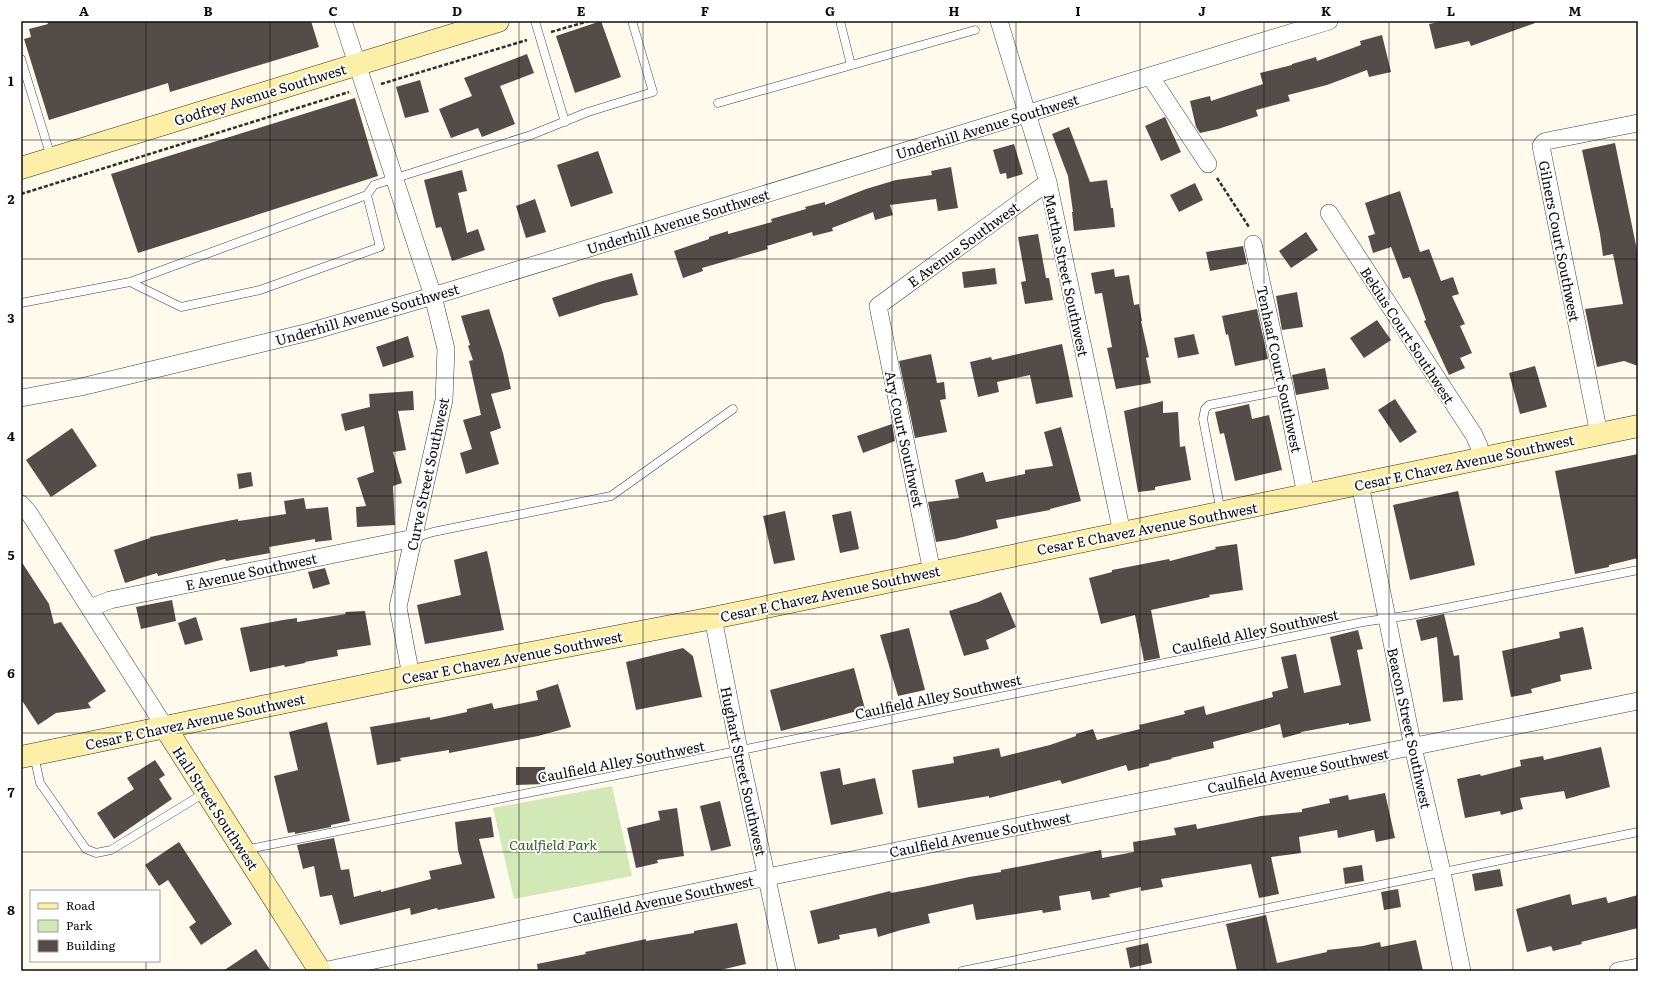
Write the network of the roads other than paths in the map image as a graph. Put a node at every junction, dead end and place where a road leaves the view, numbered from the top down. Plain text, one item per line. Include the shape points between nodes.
1 (343, 21) edge
2 (498, 21) edge
3 (535, 21) edge
4 (632, 21) edge
5 (840, 21) edge
6 (999, 21) edge
7 (1329, 21) edge
8 (975, 30) dead end
9 (21, 60) edge
10 (357, 64) junction
11 (851, 65) junction
12 (1150, 76) junction
13 (718, 103) dead end
14 (1027, 113) junction
15 (565, 122) junction
16 (1638, 123) edge
17 (52, 158) junction
18 (1208, 164) road end
19 (21, 168) edge
20 (394, 178) junction
21 (1048, 182) junction
22 (367, 195) junction
23 (1329, 213) dead end
24 (1254, 244) road end
25 (130, 282) junction
26 (433, 296) junction
27 (21, 303) edge
28 (878, 306) joint
29 (1285, 390) junction
30 (21, 398) edge
31 (733, 409) dead end
32 (1638, 426) edge
33 (1599, 434) junction
34 (1481, 459) junction
35 (1360, 484) junction
36 (1306, 495) junction
37 (21, 504) edge
38 (1221, 513) junction
39 (1122, 533) junction
40 (414, 538) junction
41 (1638, 570) edge
42 (932, 572) junction
43 (90, 608) junction
44 (713, 618) junction
45 (1387, 618) junction
46 (411, 676) junction
47 (1638, 701) edge
48 (165, 727) junction
49 (1413, 747) junction
50 (739, 750) junction
51 (27, 756) edge
52 (206, 792) junction
53 (1638, 832) edge
54 (244, 850) junction
55 (1442, 872) junction
56 (767, 877) junction
57 (1638, 967) edge
58 (320, 971) edge
59 (323, 971) edge
60 (787, 971) edge
61 (962, 971) edge
62 (1462, 971) edge
63 (1618, 971) edge

1 - 10 street, Curve Street Southwest
2 - 10 main road, Godfrey Avenue Southwest
3 - 15 lane
4 - 15 lane via 653,92 588,112
5 - 11 lane
6 - 14 street, Martha Street Southwest
7 - 12 street, Underhill Avenue Southwest
8 - 11 lane
9 - 17 lane
10 - 17 main road, Godfrey Avenue Southwest
10 - 20 street, Curve Street Southwest
11 - 13 lane
12 - 14 street, Underhill Avenue Southwest
12 - 18 street
14 - 21 street, Martha Street Southwest
14 - 26 street, Underhill Avenue Southwest
15 - 20 lane
16 - 33 street, Gilners Court Southwest via 1547,141 1541,146
17 - 19 main road, Godfrey Avenue Southwest
20 - 22 lane via 374,185
20 - 26 street, Curve Street Southwest
21 - 28 street, E Avenue Southwest
21 - 39 street, Martha Street Southwest
22 - 25 lane
22 - 25 lane via 380,247 260,290 181,307
23 - 34 street, Bekius Court Southwest via 1474,435
24 - 29 street, Tenhaaf Court Southwest
25 - 27 lane
26 - 30 street, Underhill Avenue Southwest via 310,332 81,387
26 - 40 street, Curve Street Southwest via 446,349 444,400
28 - 42 street, Ary Court Southwest
29 - 36 street, Tenhaaf Court Southwest
29 - 38 lane via 1209,405 1205,408 1203,419
31 - 40 lane via 611,496
32 - 33 main road, Cesar E Chavez Avenue Southwest
33 - 34 main road, Cesar E Chavez Avenue Southwest
34 - 35 main road, Cesar E Chavez Avenue Southwest
35 - 36 main road, Cesar E Chavez Avenue Southwest
35 - 45 street, Beacon Street Southwest
36 - 38 main road, Cesar E Chavez Avenue Southwest
37 - 43 street, Hall Street Southwest
38 - 39 main road, Cesar E Chavez Avenue Southwest
39 - 42 main road, Cesar E Chavez Avenue Southwest
40 - 43 street, E Avenue Southwest via 110,600
40 - 46 street, Curve Street Southwest via 398,607
41 - 45 lane, Caulfield Alley Southwest via 1419,614
42 - 44 main road, Cesar E Chavez Avenue Southwest
43 - 48 street, Hall Street Southwest
44 - 46 main road, Cesar E Chavez Avenue Southwest
44 - 50 street, Hughart Street Southwest
45 - 49 street, Beacon Street Southwest
45 - 50 lane, Caulfield Alley Southwest
46 - 48 main road, Cesar E Chavez Avenue Southwest
47 - 49 street, Caulfield Avenue Southwest
48 - 51 main road, Cesar E Chavez Avenue Southwest
48 - 52 main road, Hall Street Southwest
49 - 55 street, Beacon Street Southwest
49 - 56 street, Caulfield Avenue Southwest
50 - 54 lane, Caulfield Alley Southwest
50 - 56 street, Hughart Street Southwest
51 - 52 lane via 40,783 86,849 96,853 111,850
52 - 54 main road, Hall Street Southwest
53 - 55 lane
54 - 58 main road, Hall Street Southwest
55 - 61 lane
55 - 62 street, Beacon Street Southwest
56 - 59 street, Caulfield Avenue Southwest
56 - 60 street, Hughart Street Southwest
57 - 63 street

